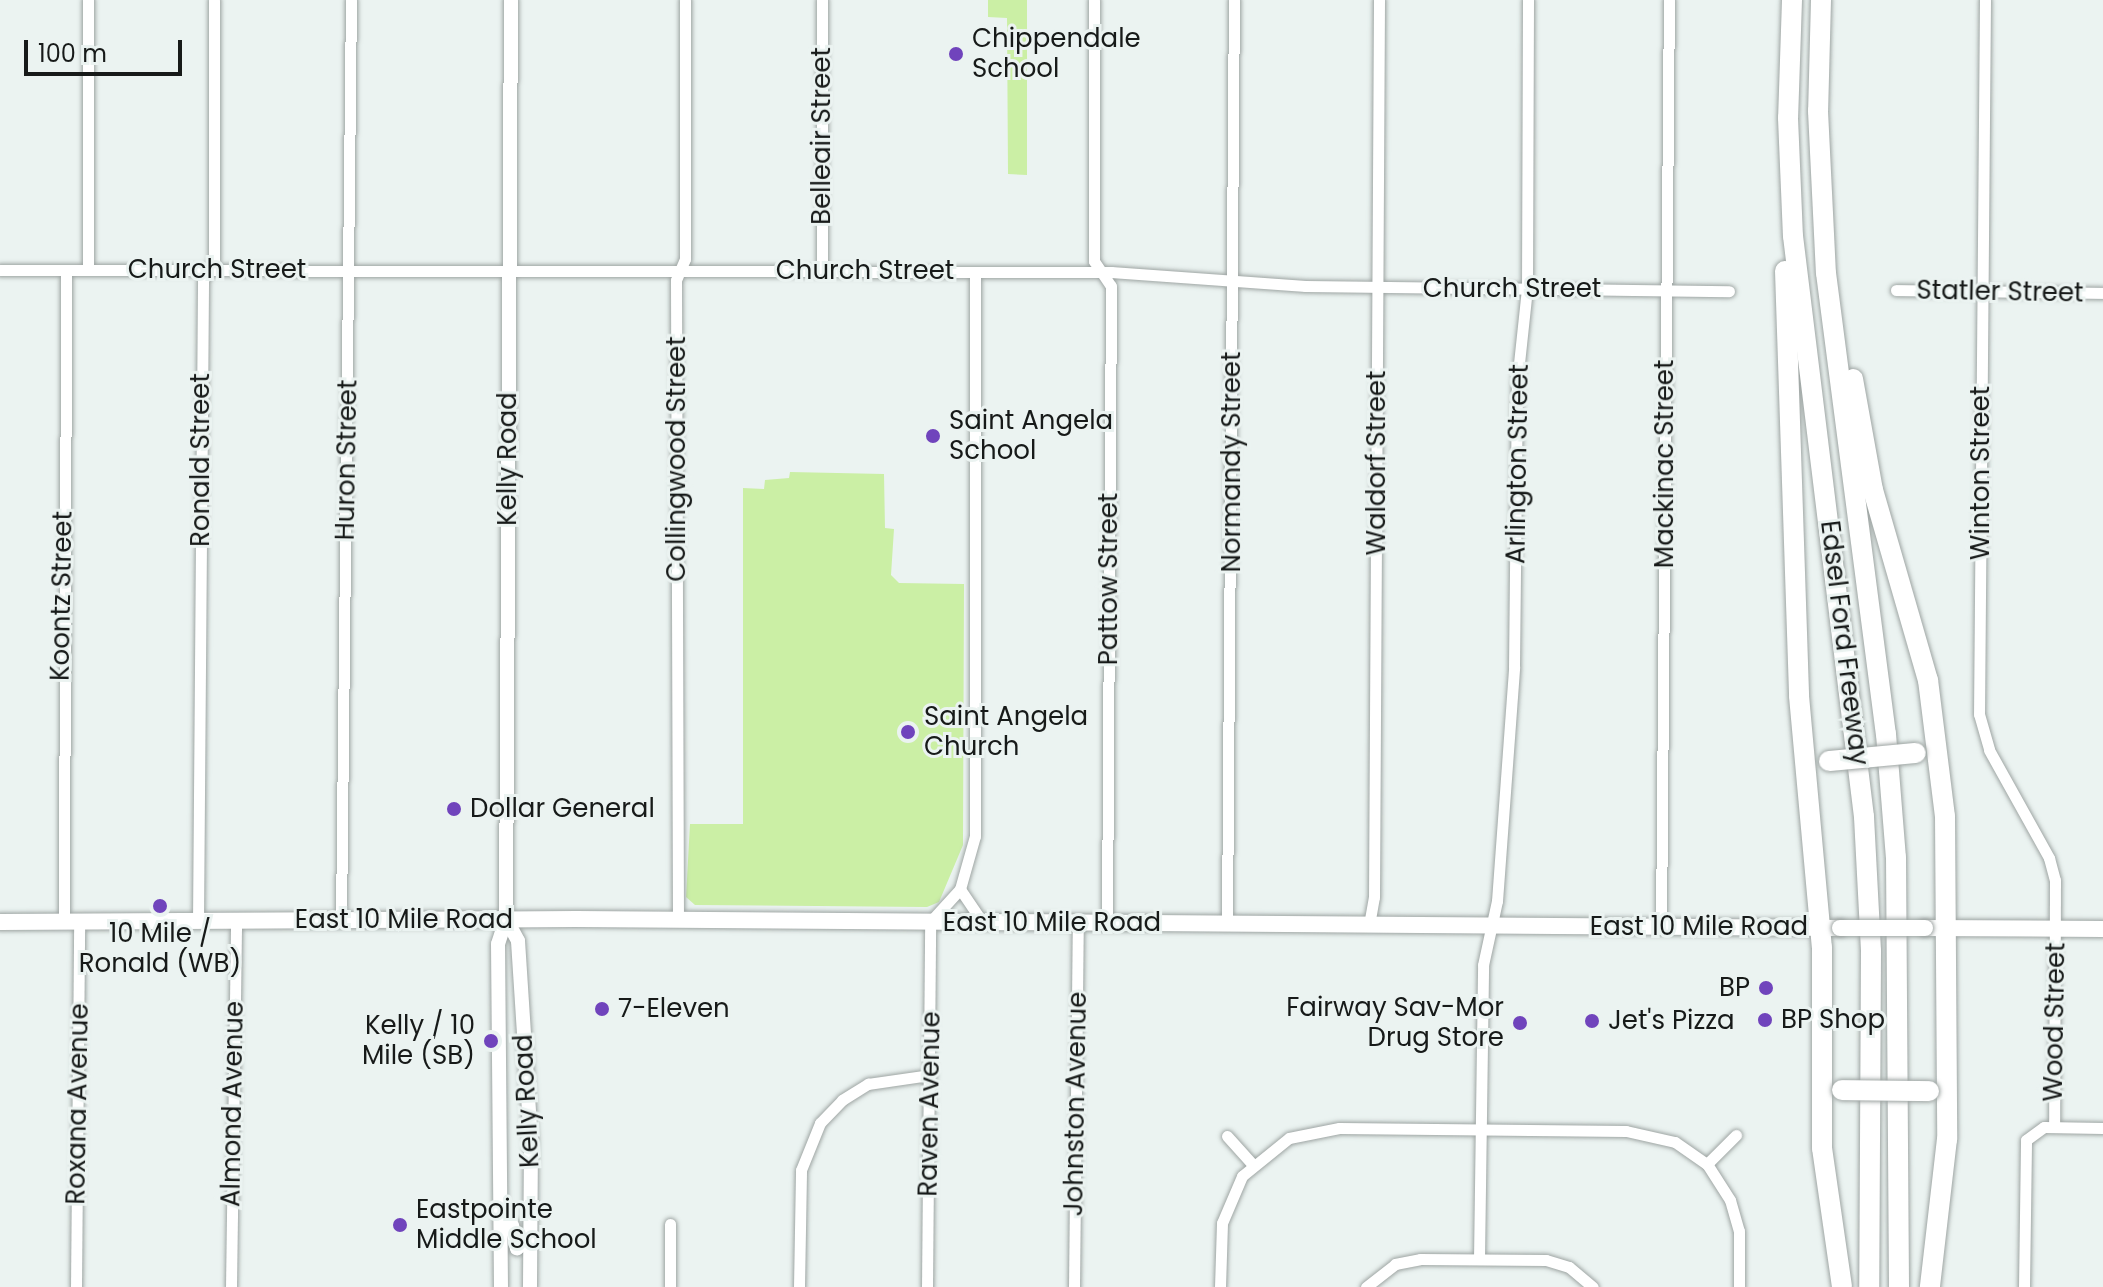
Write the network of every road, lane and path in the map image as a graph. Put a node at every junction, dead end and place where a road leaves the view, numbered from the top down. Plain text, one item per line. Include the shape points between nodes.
1 (88, 0) edge
2 (214, 0) edge
3 (351, 0) edge
4 (511, 0) edge
5 (685, 0) edge
6 (822, 0) edge
7 (1094, 0) edge
8 (1234, 0) edge
9 (1379, 0) edge
10 (1528, 0) edge
11 (1669, 0) edge
12 (1821, 0) edge
13 (1985, 0) edge
14 (1791, 10) edge
15 (1818, 111) junction
16 (350, 269) junction
17 (507, 269) junction
18 (680, 269) junction
19 (0, 270) edge
20 (66, 270) junction
21 (88, 270) junction
22 (209, 270) junction
23 (822, 271) junction
24 (975, 272) junction
25 (1102, 272) junction
26 (1233, 281) junction
27 (1379, 287) junction
28 (1527, 289) junction
29 (1667, 290) junction
30 (1896, 290) dead end
31 (1729, 291) dead end
32 (1983, 292) junction
33 (2103, 293) edge
34 (1941, 765) junction
35 (1805, 780) junction
36 (960, 889) junction
37 (506, 919) junction
38 (236, 920) junction
39 (678, 920) junction
40 (341, 921) junction
41 (0, 922) edge
42 (72, 922) junction
43 (198, 922) junction
44 (930, 922) junction
45 (982, 922) junction
46 (1078, 922) junction
47 (1107, 923) junction
48 (1227, 923) junction
49 (1369, 925) junction
50 (1488, 926) junction
51 (1661, 928) junction
52 (1830, 928) junction
53 (1949, 928) junction
54 (2056, 928) junction
55 (2103, 929) edge
56 (499, 1061) junction
57 (930, 1075) junction
58 (1948, 1076) junction
59 (1821, 1077) junction
60 (2054, 1127) junction
61 (2103, 1128) edge
62 (1481, 1130) junction
63 (1736, 1135) dead end
64 (1227, 1136) dead end
65 (531, 1142) junction
66 (1252, 1164) junction
67 (1707, 1164) junction
68 (503, 1184) junction
69 (670, 1224) dead end
70 (530, 1239) junction
71 (1479, 1259) junction
72 (76, 1287) edge
73 (231, 1287) edge
74 (501, 1287) edge
75 (530, 1287) edge
76 (670, 1287) edge
77 (799, 1287) edge
78 (927, 1287) edge
79 (1074, 1287) edge
80 (1220, 1287) edge
81 (1366, 1287) edge
82 (1593, 1287) edge
83 (1739, 1287) edge
84 (1842, 1287) edge
85 (1869, 1287) edge
86 (1899, 1287) edge
87 (1930, 1287) edge
88 (2024, 1287) edge

1 - 21 street
2 - 22 street, Ronald Street via 214,260
3 - 16 street, Huron Street
4 - 17 street, Kelly Road
5 - 18 street, Collingwood Street via 685,259
6 - 23 street, Belleair Street
7 - 25 street, Pattow Street via 1094,261
8 - 26 street, Normandy Street
9 - 27 street, Waldorf Street
10 - 28 street, Arlington Street
11 - 29 street, Mackinac Street
12 - 15 highway, Edsel Ford Freeway
13 - 32 street, Winton Street
14 - 35 highway via 1780,70 1778,123
14 - 85 highway, Edsel Ford Freeway via 1793,236 1864,817 1871,965
15 - 34 highway via 1862,437 1928,680
15 - 86 highway, Edsel Ford Freeway via 1826,273 1886,734 1896,857
16 - 17 street, Church Street
16 - 22 street, Church Street
16 - 40 street, Huron Street
17 - 18 street, Church Street
17 - 37 street, Kelly Road
18 - 23 street, Church Street
18 - 39 street, Collingwood Street
19 - 20 street, Church Street
20 - 21 street, Church Street
20 - 42 street, Koontz Street
21 - 22 street, Church Street
22 - 43 street, Ronald Street via 203,280
23 - 24 street, Church Street
24 - 25 street, Church Street
24 - 36 street via 975,836
25 - 26 street, Church Street
25 - 47 street, Pattow Street via 1111,286
26 - 27 street, Church Street
26 - 48 street, Normandy Street
27 - 28 street, Church Street
27 - 49 street, Waldorf Street via 1374,897
28 - 29 street, Church Street
28 - 50 street, Arlington Street via 1517,382 1514,667 1497,901
29 - 31 street, Church Street
29 - 51 street, Mackinac Street
30 - 32 street, Statler Street
32 - 33 street, Statler Street
32 - 54 street, Winton Street via 1979,714 1989,750 2049,858
34 - 35 highway, bridge via 1916,753 1829,761 1816,766
34 - 53 highway
35 - 52 highway
36 - 44 street
36 - 45 street
37 - 39 main road, East 10 Mile Road
37 - 40 main road, East 10 Mile Road
37 - 56 street, Kelly Road via 498,944
37 - 65 street, Kelly Road via 518,941
38 - 40 main road, East 10 Mile Road
38 - 43 main road, East 10 Mile Road
38 - 73 street, Almond Avenue
39 - 44 main road, East 10 Mile Road
41 - 42 main road, East 10 Mile Road
42 - 43 main road, East 10 Mile Road
42 - 72 street, Roxana Avenue
44 - 45 main road, East 10 Mile Road
44 - 57 street, Raven Avenue
45 - 46 main road, East 10 Mile Road
46 - 47 main road, East 10 Mile Road
46 - 79 street, Johnston Avenue
47 - 48 main road, East 10 Mile Road
48 - 49 main road, East 10 Mile Road
49 - 50 main road, East 10 Mile Road
50 - 51 main road, East 10 Mile Road
50 - 62 street, Arlington Street
51 - 52 main road, East 10 Mile Road
52 - 53 main road, East 10 Mile Road, bridge
52 - 59 highway
53 - 54 main road, East 10 Mile Road
53 - 58 highway
54 - 55 main road, East 10 Mile Road
54 - 60 street, Wood Street
56 - 65 street via 510,1058 517,1063 519,1113
56 - 68 street, Kelly Road
57 - 77 street via 868,1084 820,1123 801,1170
57 - 78 street, Raven Avenue
58 - 59 highway, bridge via 1929,1091 1842,1090
58 - 87 highway via 1944,1177
59 - 84 highway via 1824,1172
60 - 61 street
60 - 88 street, Wood Street via 2036,1129 2024,1144
62 - 66 street via 1325,1129 1289,1138
62 - 67 street via 1635,1131 1675,1142
62 - 71 street, Arlington Street
63 - 67 street
64 - 66 street
65 - 70 street, Kelly Road
66 - 80 street via 1227,1205
67 - 83 street via 1734,1210
68 - 70 street via 511,1196 512,1244 522,1248
68 - 74 street, Kelly Road
69 - 76 street
70 - 75 street, Kelly Road
71 - 81 street via 1409,1260 1381,1272
71 - 82 street via 1557,1262

